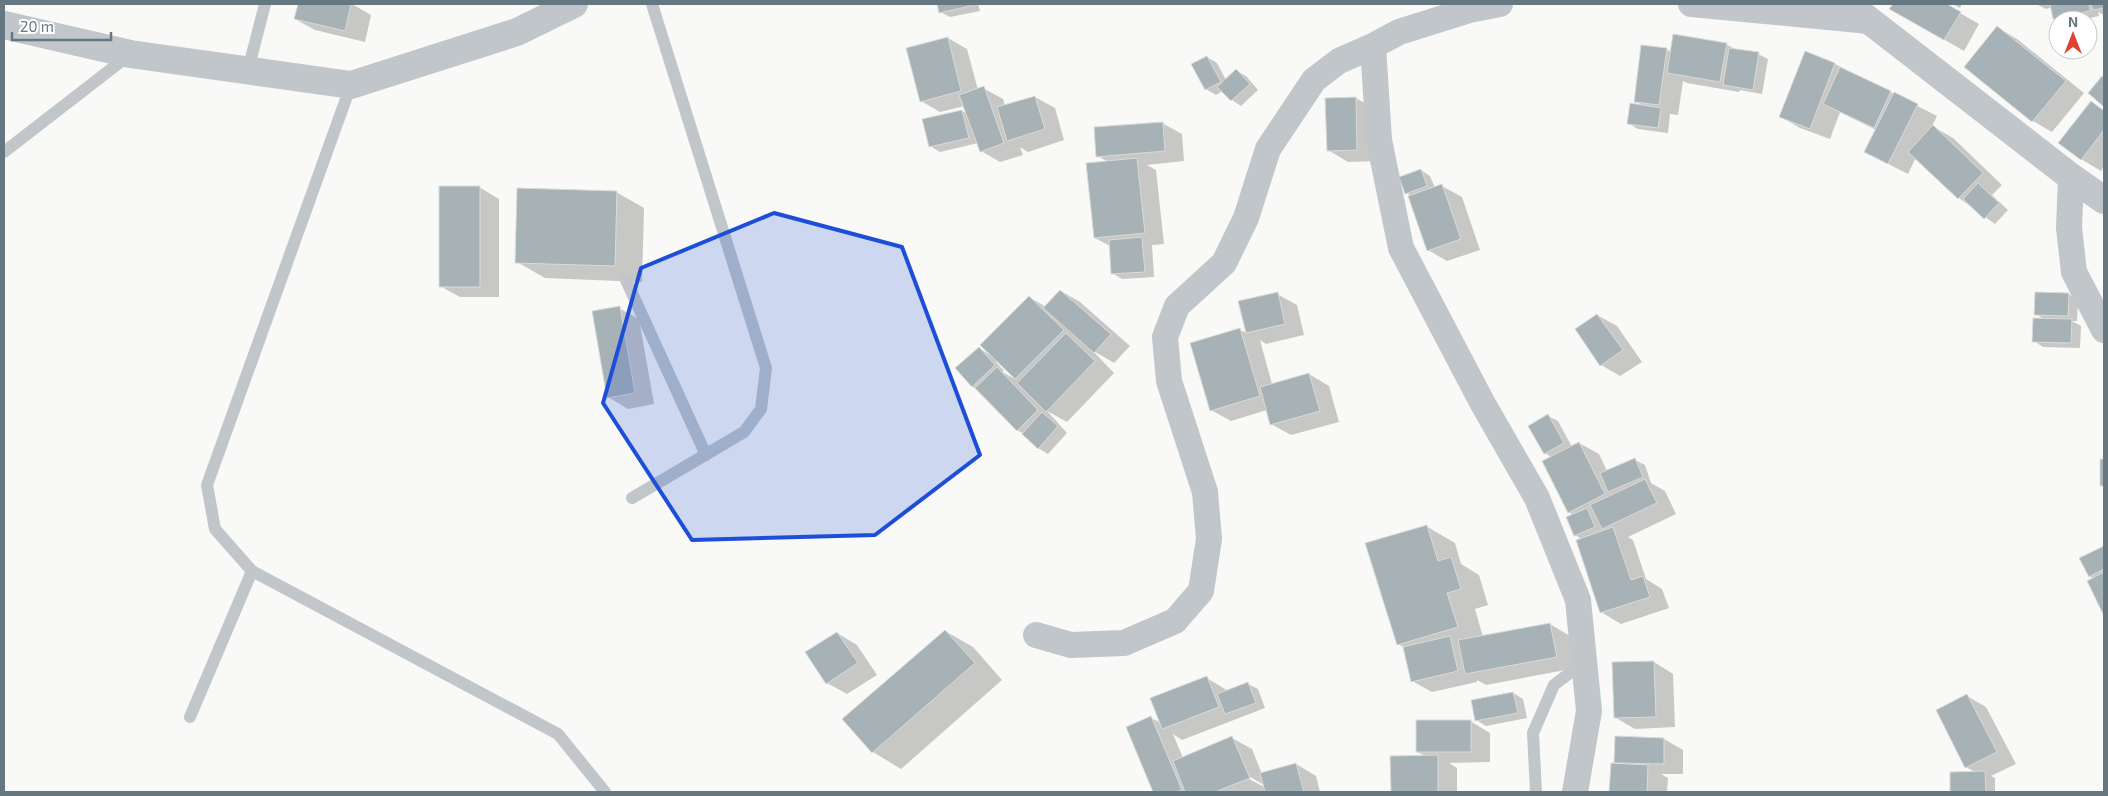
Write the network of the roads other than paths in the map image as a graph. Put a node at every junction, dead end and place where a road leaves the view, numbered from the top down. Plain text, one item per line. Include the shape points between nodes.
1 (265, 4) edge
2 (574, 4) edge
3 (652, 4) edge
4 (1500, 4) edge
5 (1691, 4) edge
6 (1848, 4) edge
7 (4, 12) edge
8 (1869, 21) junction
9 (4, 25) edge
10 (34, 31) junction
11 (1374, 46) junction
12 (130, 54) junction
13 (248, 70) junction
14 (351, 85) junction
15 (4, 152) edge
16 (2070, 177) junction
17 (2104, 200) edge
18 (626, 280) dead end
19 (2104, 330) edge
20 (706, 455) junction
21 (632, 498) dead end
22 (252, 571) junction
23 (1036, 635) dead end
24 (1584, 662) junction
25 (190, 717) dead end
26 (605, 792) edge
27 (1536, 792) edge
28 (1575, 792) edge

1 - 13 lane
2 - 14 street via 517,32
3 - 20 lane via 766,368 761,409 744,432
4 - 11 street via 1399,32
5 - 8 street
6 - 8 street
7 - 10 lane
8 - 16 street
9 - 10 street
10 - 12 street
11 - 23 street via 1339,61 1314,80 1268,150 1246,218 1224,263 1177,306 1165,337 1169,381 1205,492 1209,539 1201,591 1175,621 1124,643 1071,645
11 - 24 street via 1379,140 1401,248 1483,404 1537,498 1578,600
12 - 13 street
12 - 15 lane
13 - 14 street
14 - 22 lane via 207,485 215,529
16 - 17 street
16 - 19 street via 2069,228 2074,272
18 - 20 lane
20 - 21 lane
22 - 25 lane
22 - 26 lane via 558,734
24 - 27 lane via 1554,685 1533,733
24 - 28 street via 1589,711

